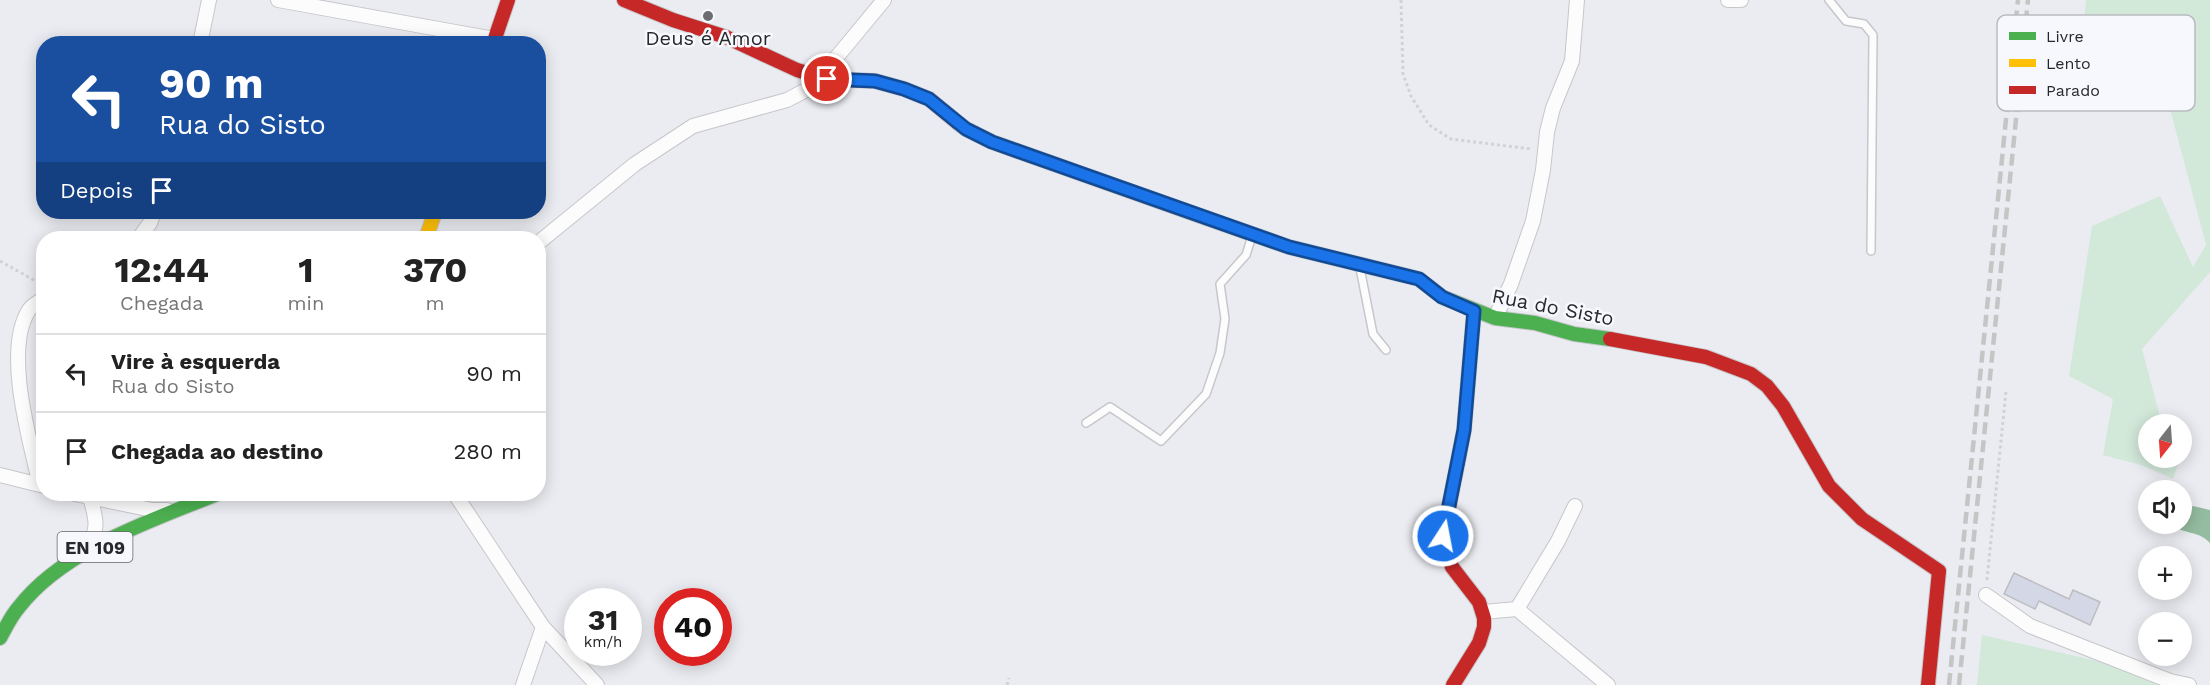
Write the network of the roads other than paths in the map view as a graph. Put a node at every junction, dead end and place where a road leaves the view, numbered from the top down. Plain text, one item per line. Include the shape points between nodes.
1 (209, 0) edge
2 (278, 0) edge
3 (508, 0) edge
4 (624, 0) edge
5 (884, 0) edge
6 (1577, 0) edge
7 (1728, 0) edge
8 (1741, 0) edge
9 (1829, 0) edge
10 (202, 36) edge
11 (467, 36) edge
12 (495, 36) edge
13 (827, 79) junction
14 (1253, 234) junction
15 (546, 236) edge
16 (1871, 251) dead end
17 (1360, 265) junction
18 (36, 304) edge
19 (1474, 311) junction
20 (1495, 318) junction
21 (1386, 350) dead end
22 (1086, 423) dead end
23 (36, 460) edge
24 (0, 476) edge
25 (36, 485) edge
26 (91, 501) edge
27 (109, 501) edge
28 (200, 501) edge
29 (460, 501) edge
30 (1575, 506) dead end
31 (176, 511) junction
32 (86, 551) junction
33 (1986, 594) road end
34 (1517, 609) junction
35 (1483, 612) junction
36 (543, 627) junction
37 (0, 638) edge
38 (523, 685) edge
39 (597, 685) edge
40 (1453, 685) edge
41 (1608, 685) edge
42 (1928, 685) edge
43 (2189, 685) edge

1 - 10 street
2 - 11 street
3 - 12 street
4 - 13 street, Rua do Sisto
5 - 13 street via 836,58
6 - 20 street via 1572,61 1553,108 1533,221
7 - 8 street
9 - 16 lane via 1845,21 1864,24 1873,35
13 - 14 street, Rua do Sisto via 875,81 904,89 929,99 966,129 992,142
13 - 15 street via 787,100 693,126 635,164
14 - 17 street, Rua do Sisto
14 - 22 lane via 1246,255 1220,284 1226,319 1221,353 1206,394 1161,441 1110,407
17 - 19 street, Rua do Sisto via 1419,279 1442,297
17 - 21 lane via 1373,334
18 - 23 street via 29,309 22,330 19,374
19 - 20 street, Rua do Sisto
19 - 35 street via 1464,430 1443,536 1452,567
20 - 42 street, Rua do Sisto via 1706,357 1751,374 1767,386 1783,405 1828,486 1862,519 1939,571
24 - 25 street
26 - 32 street via 95,535
27 - 31 street
28 - 31 street, EN 109
29 - 36 street
30 - 34 street
31 - 32 street, EN 109
32 - 37 street, EN 109 via 51,574 21,604
33 - 43 street via 2030,626
34 - 35 street
34 - 41 street
35 - 40 street via 1480,638
36 - 38 street
36 - 39 street

